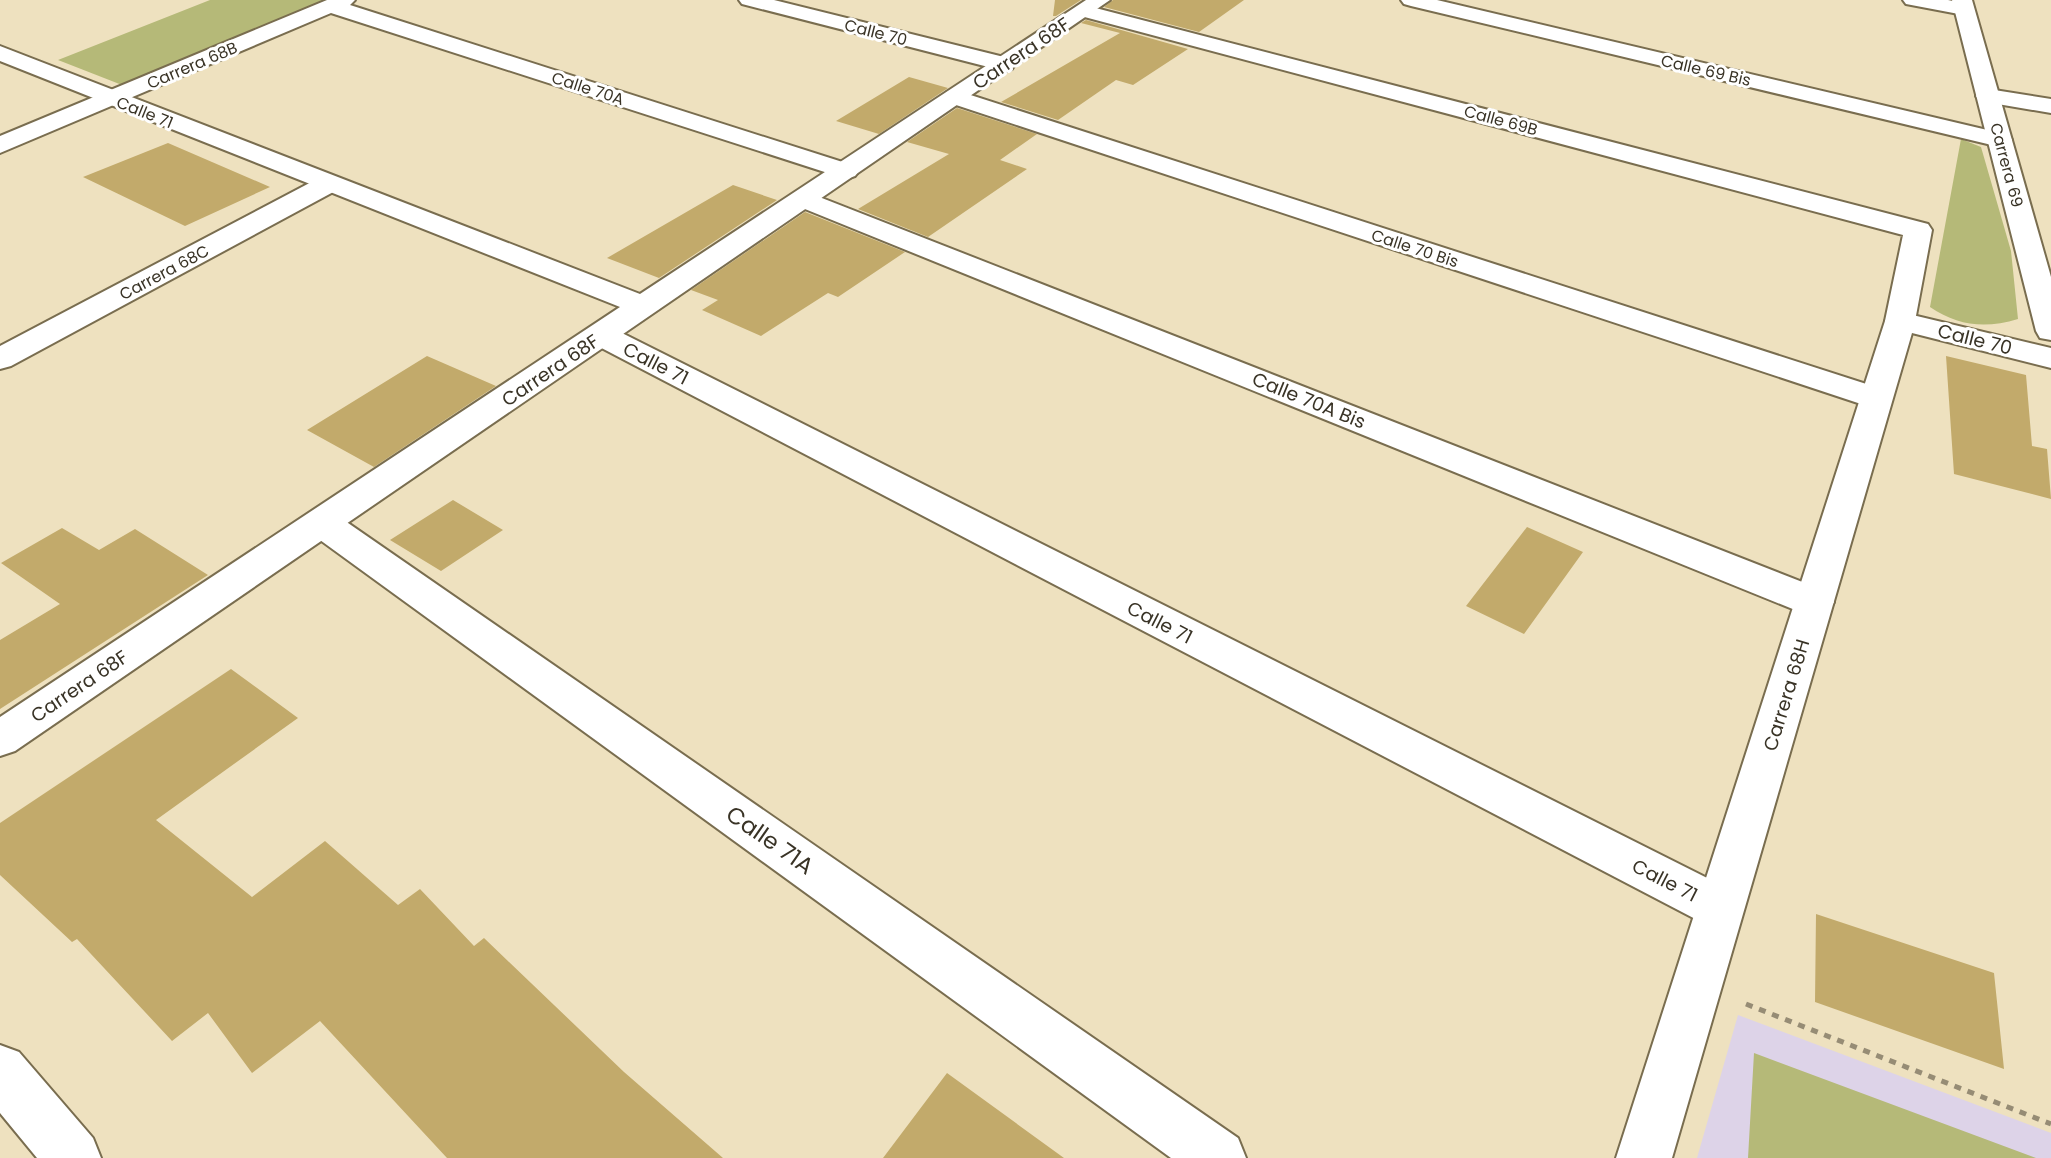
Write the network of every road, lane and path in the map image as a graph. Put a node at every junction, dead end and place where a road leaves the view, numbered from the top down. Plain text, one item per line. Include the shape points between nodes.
1 (749, 0) edge
2 (1411, 0) edge
3 (1913, 0) edge
4 (337, 3) edge
5 (1092, 5) edge
6 (1963, 5) edge
7 (0, 53) edge
8 (1004, 64) junction
9 (1989, 96) junction
10 (955, 97) junction
11 (112, 99) junction
12 (2051, 106) edge
13 (2000, 140) junction
14 (0, 145) edge
15 (846, 170) junction
16 (328, 184) junction
17 (804, 199) junction
18 (1918, 230) joint
19 (644, 306) junction
20 (1900, 321) junction
21 (2051, 331) edge
22 (601, 335) junction
23 (2051, 358) edge
24 (0, 359) edge
25 (1876, 398) junction
26 (322, 523) junction
27 (1814, 601) junction
28 (0, 740) edge
29 (1720, 908) junction
30 (1744, 1003) dead end
31 (0, 1071) edge
32 (2051, 1124) edge
33 (73, 1158) edge
34 (1218, 1158) edge
35 (1644, 1158) edge

1 - 8 street, Calle 70
2 - 13 street, Calle 69 Bis
3 - 6 street
4 - 11 street, Carrera 68B
4 - 15 street, Calle 70A
5 - 8 street, Carrera 68F
5 - 18 street, Calle 69B
6 - 9 street, Carrera 69
7 - 11 street, Calle 71
8 - 10 street, Carrera 68F
9 - 12 street
9 - 13 street, Carrera 69
10 - 15 street, Carrera 68F
10 - 25 street, Calle 70 Bis
11 - 14 street, Carrera 68B
11 - 16 street, Calle 71
13 - 21 street, Carrera 69
15 - 17 street, Carrera 68F
16 - 19 street, Calle 71
16 - 24 street, Carrera 68C
17 - 19 street, Carrera 68F
17 - 27 street, Calle 70A Bis
18 - 20 street, Carrera 68H
19 - 22 street, Carrera 68F
20 - 23 street, Calle 70
20 - 25 street, Carrera 68H
22 - 26 street, Carrera 68F
22 - 29 street, Calle 71
25 - 27 street, Carrera 68H
26 - 28 street, Carrera 68F
26 - 34 street, Calle 71A
27 - 29 street, Carrera 68H
29 - 35 street, Carrera 68H
30 - 32 path
31 - 33 street

